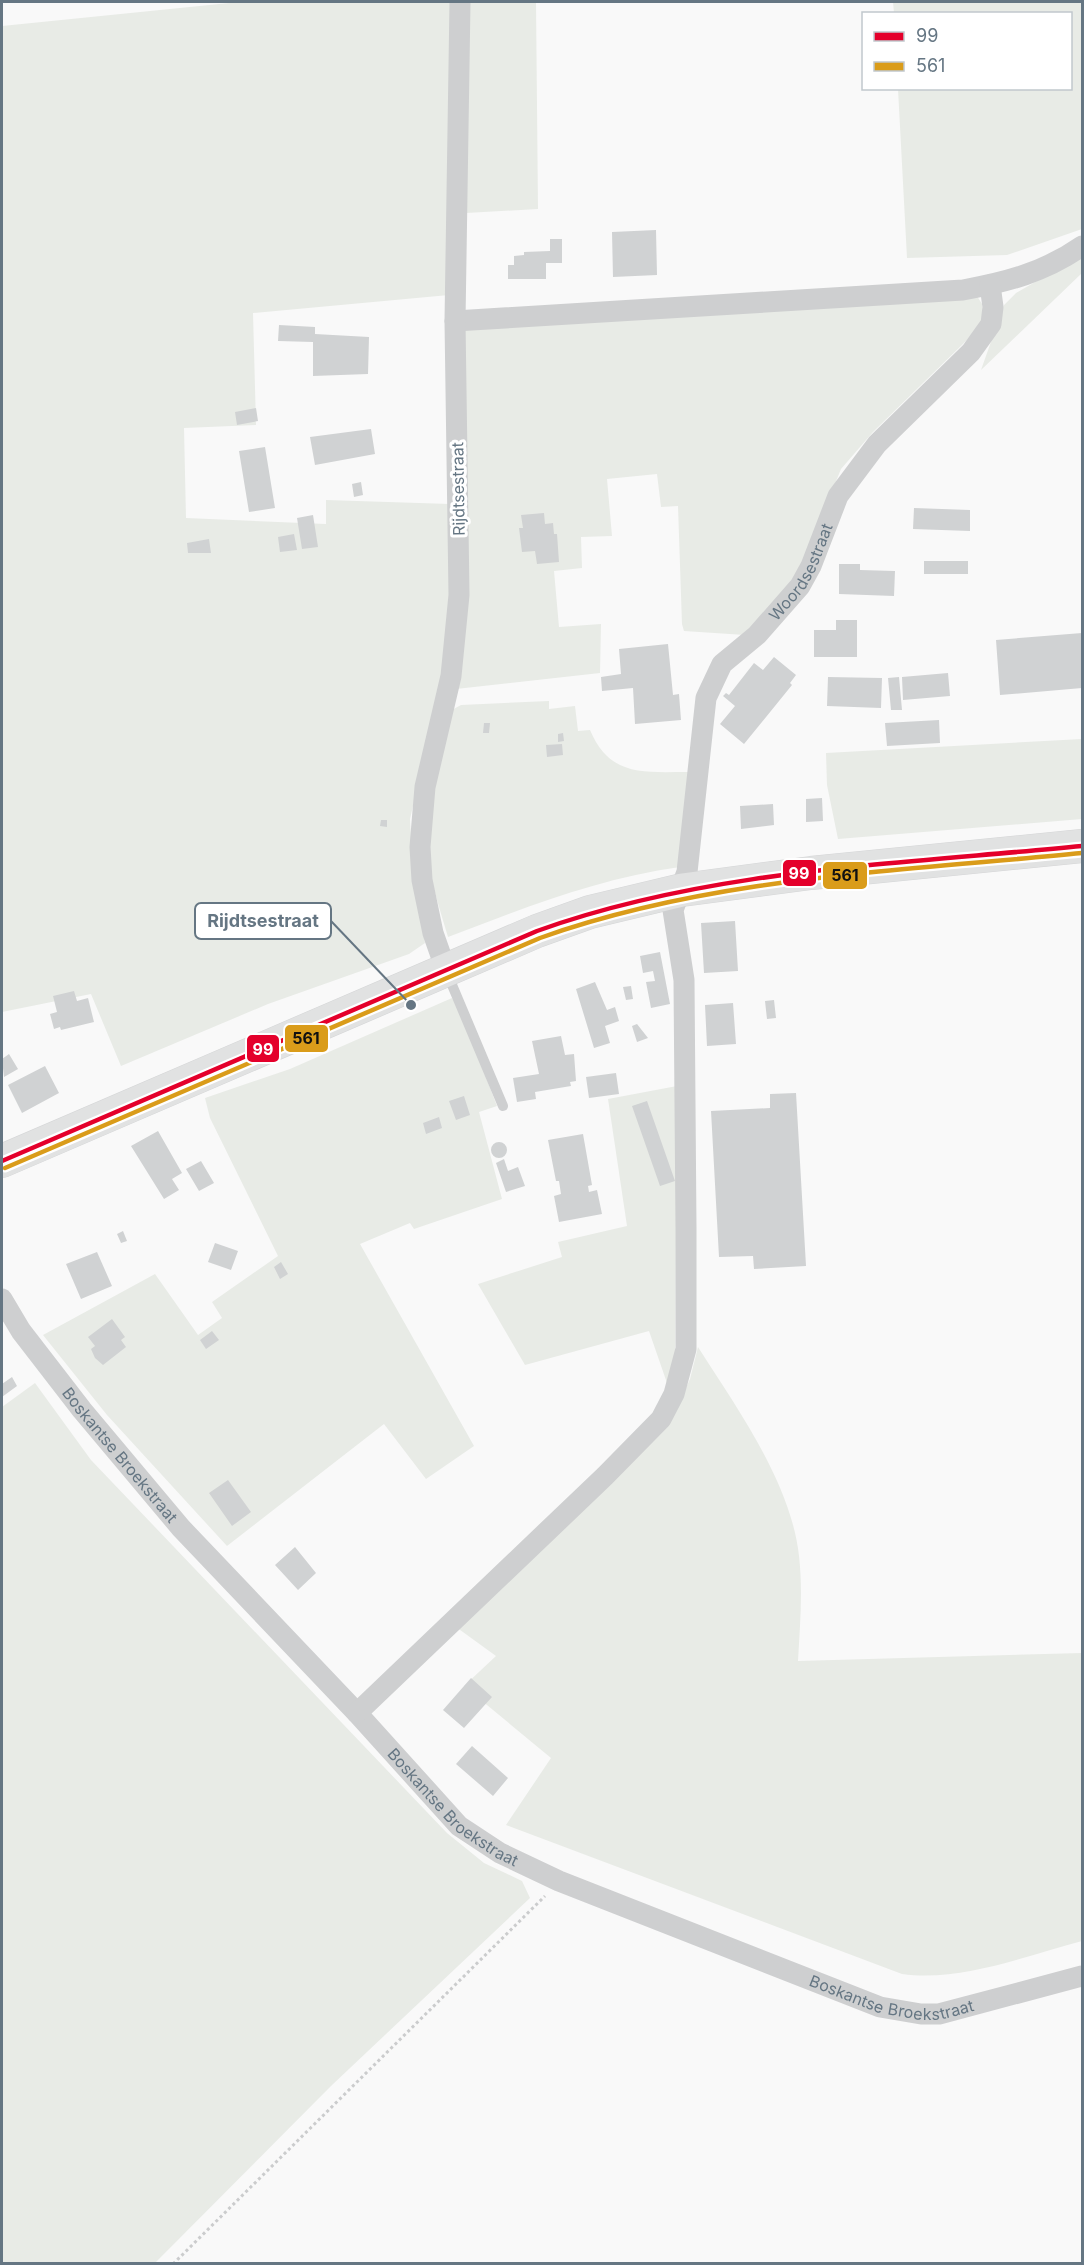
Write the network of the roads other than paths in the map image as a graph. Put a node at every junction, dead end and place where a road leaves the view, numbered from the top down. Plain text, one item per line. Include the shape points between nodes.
1 (460, 2) edge
2 (1083, 246) edge
3 (990, 285) junction
4 (455, 321) junction
5 (1083, 846) edge
6 (682, 890) junction
7 (446, 970) junction
8 (503, 1106) dead end
9 (2, 1161) edge
10 (2, 1299) edge
11 (357, 1713) junction
12 (1083, 1976) edge

1 - 4 street, Rijdtsestraat
2 - 3 street via 1039,271
3 - 4 street via 963,290
3 - 6 street, Woordsestraat via 991,324 971,352 877,444 838,496 800,586 757,634 722,664 706,698
4 - 7 street, Rijdtsestraat via 459,595 451,676 425,787 420,847 433,933
5 - 6 main road
6 - 7 main road via 590,912
6 - 11 street, Woordsestraat via 673,910 684,980 686,1349 674,1394 661,1419 605,1476
7 - 8 lane
7 - 9 main road
10 - 11 street, Boskantse Broekstraat via 51,1370 181,1528
11 - 12 street, Boskantse Broekstraat via 459,1826 500,1854 559,1881 869,2002 904,2012 939,2014

